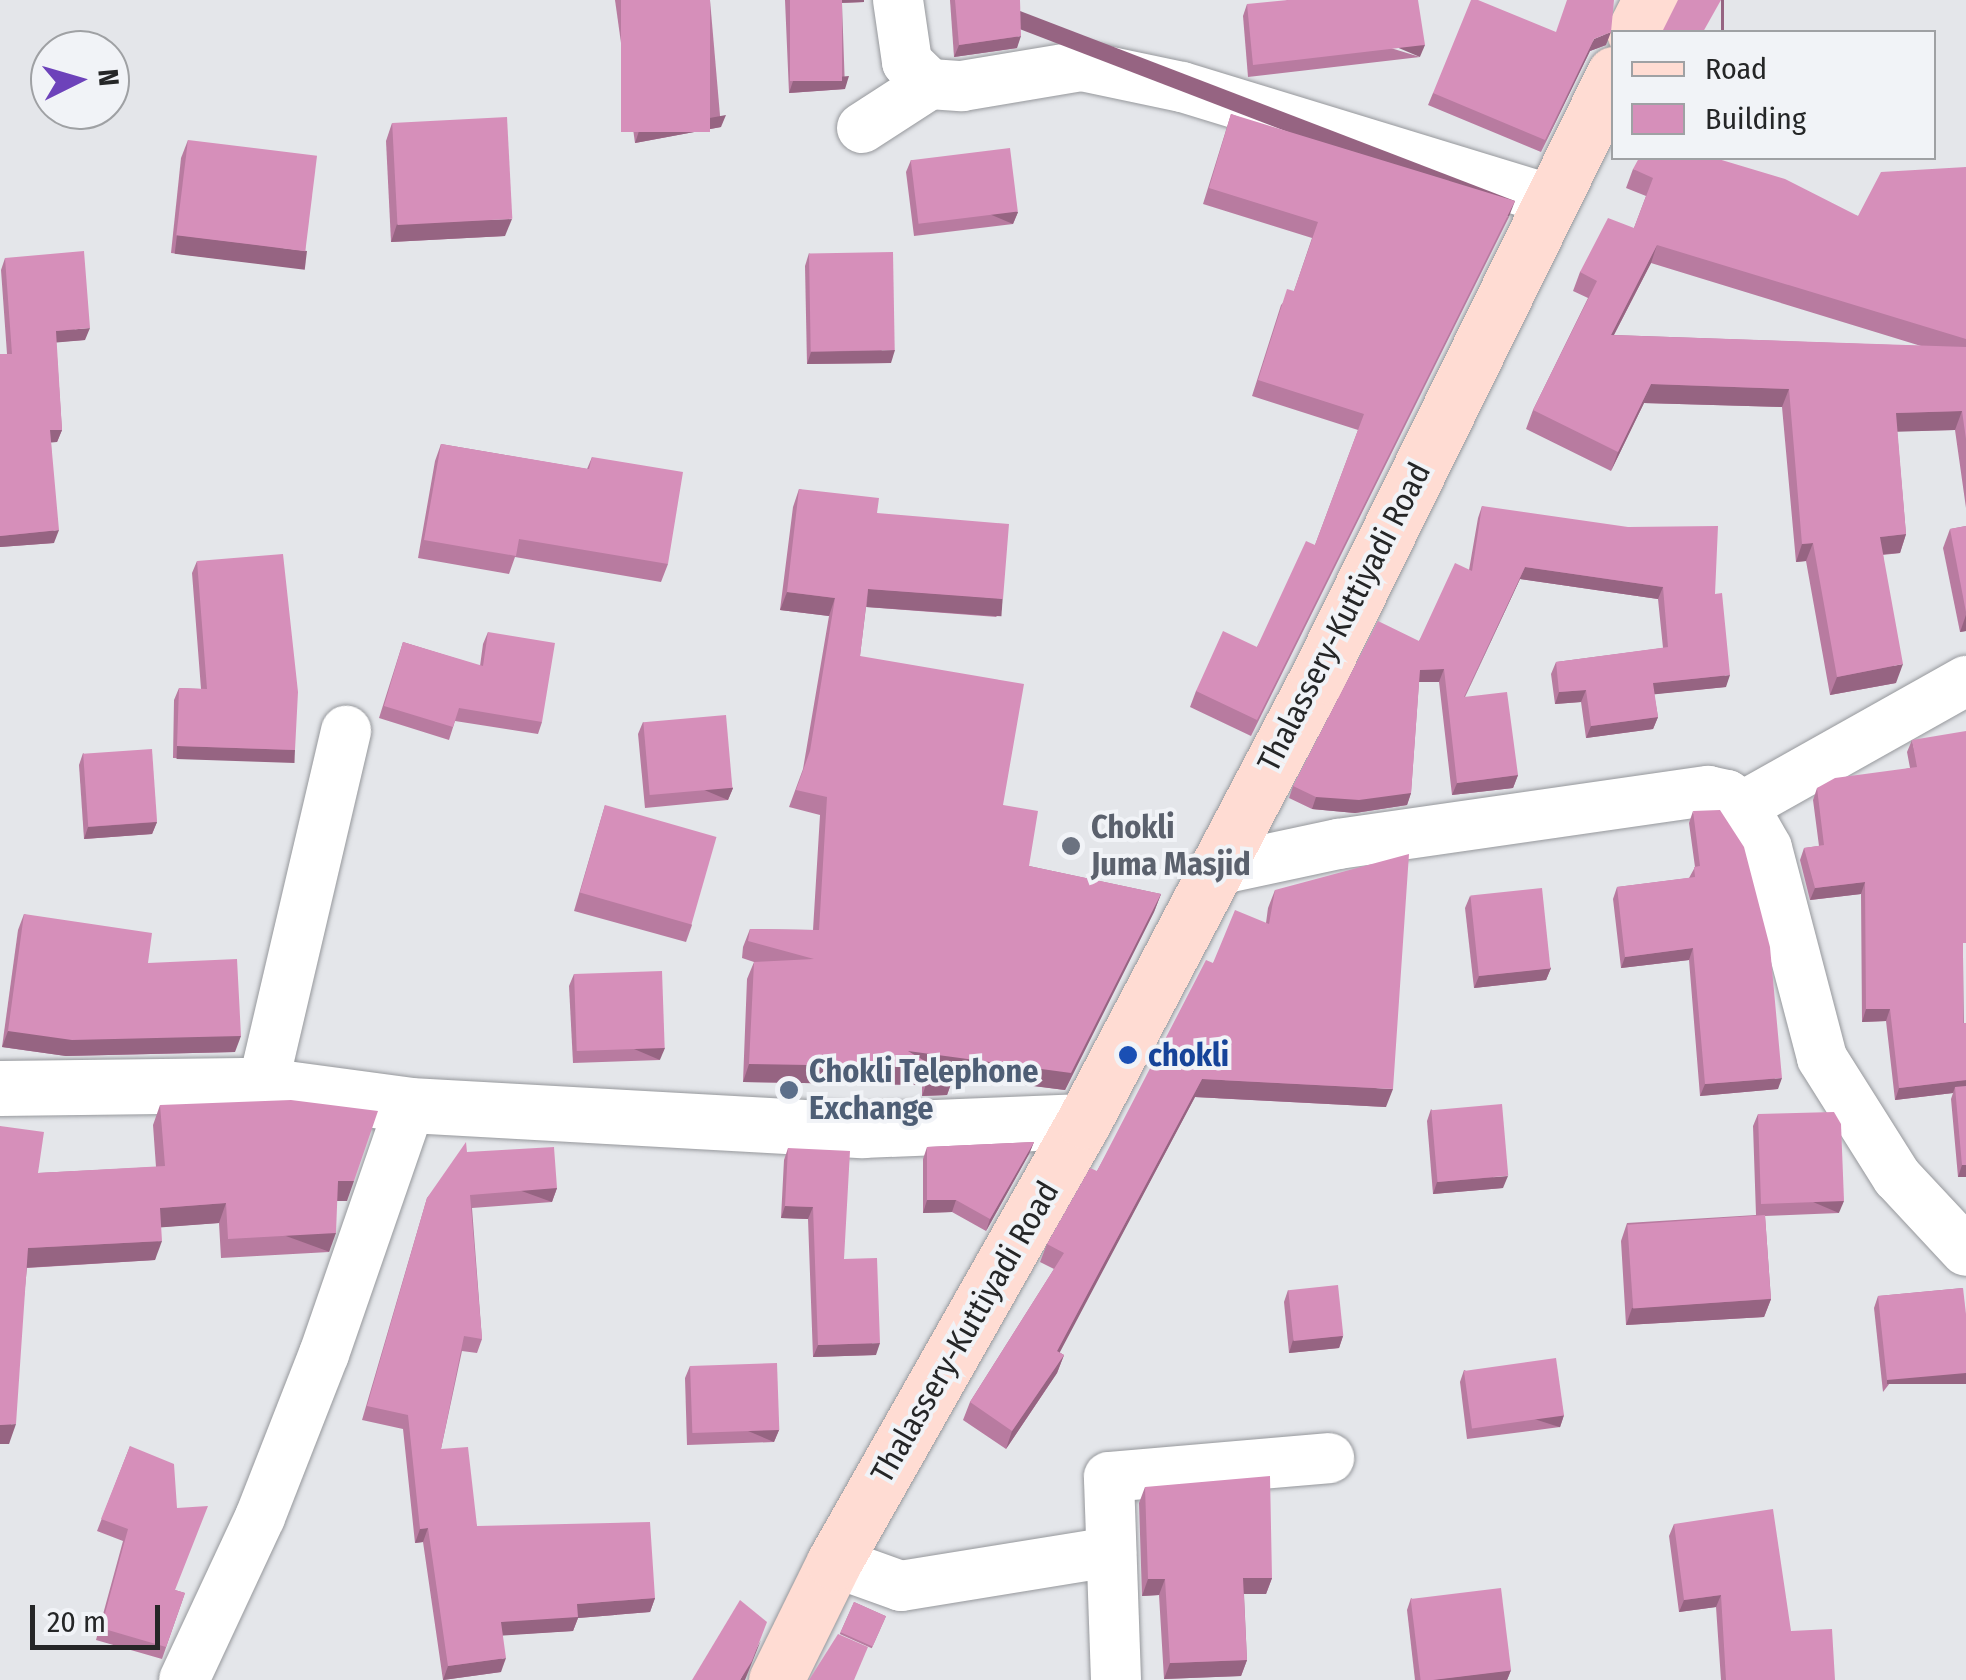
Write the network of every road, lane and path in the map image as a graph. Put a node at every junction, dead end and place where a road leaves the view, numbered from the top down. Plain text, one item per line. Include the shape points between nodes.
1 (898, 0) edge
2 (1650, 0) edge
3 (1635, 30) edge
4 (1611, 80) edge
5 (930, 84) junction
6 (862, 128) dead end
7 (1551, 200) junction
8 (1966, 681) edge
9 (346, 731) dead end
10 (1743, 806) junction
11 (1212, 871) junction
12 (263, 1085) junction
13 (0, 1088) edge
14 (410, 1105) junction
15 (1084, 1121) junction
16 (1966, 1251) edge
17 (1329, 1458) dead end
18 (1110, 1552) junction
19 (834, 1562) junction
20 (184, 1680) edge
21 (776, 1680) edge
22 (1116, 1680) edge

1 - 5 street via 907,62
2 - 3 main road
4 - 7 main road, Thalassery-Kuttiyadi Road
5 - 6 street
5 - 7 street via 962,86 1082,66 1182,87
7 - 11 main road, Thalassery-Kuttiyadi Road via 1318,676
8 - 10 street
9 - 12 street
10 - 11 street via 1708,791 1338,844
10 - 16 street via 1768,848 1822,1058 1897,1177
11 - 15 main road, Thalassery-Kuttiyadi Road
12 - 13 main road
12 - 14 main road
14 - 15 main road via 862,1130
14 - 20 street via 317,1372
15 - 19 main road, Thalassery-Kuttiyadi Road
17 - 18 street via 1109,1476
18 - 19 street via 901,1586
18 - 22 street
19 - 21 main road, Thalassery-Kuttiyadi Road

